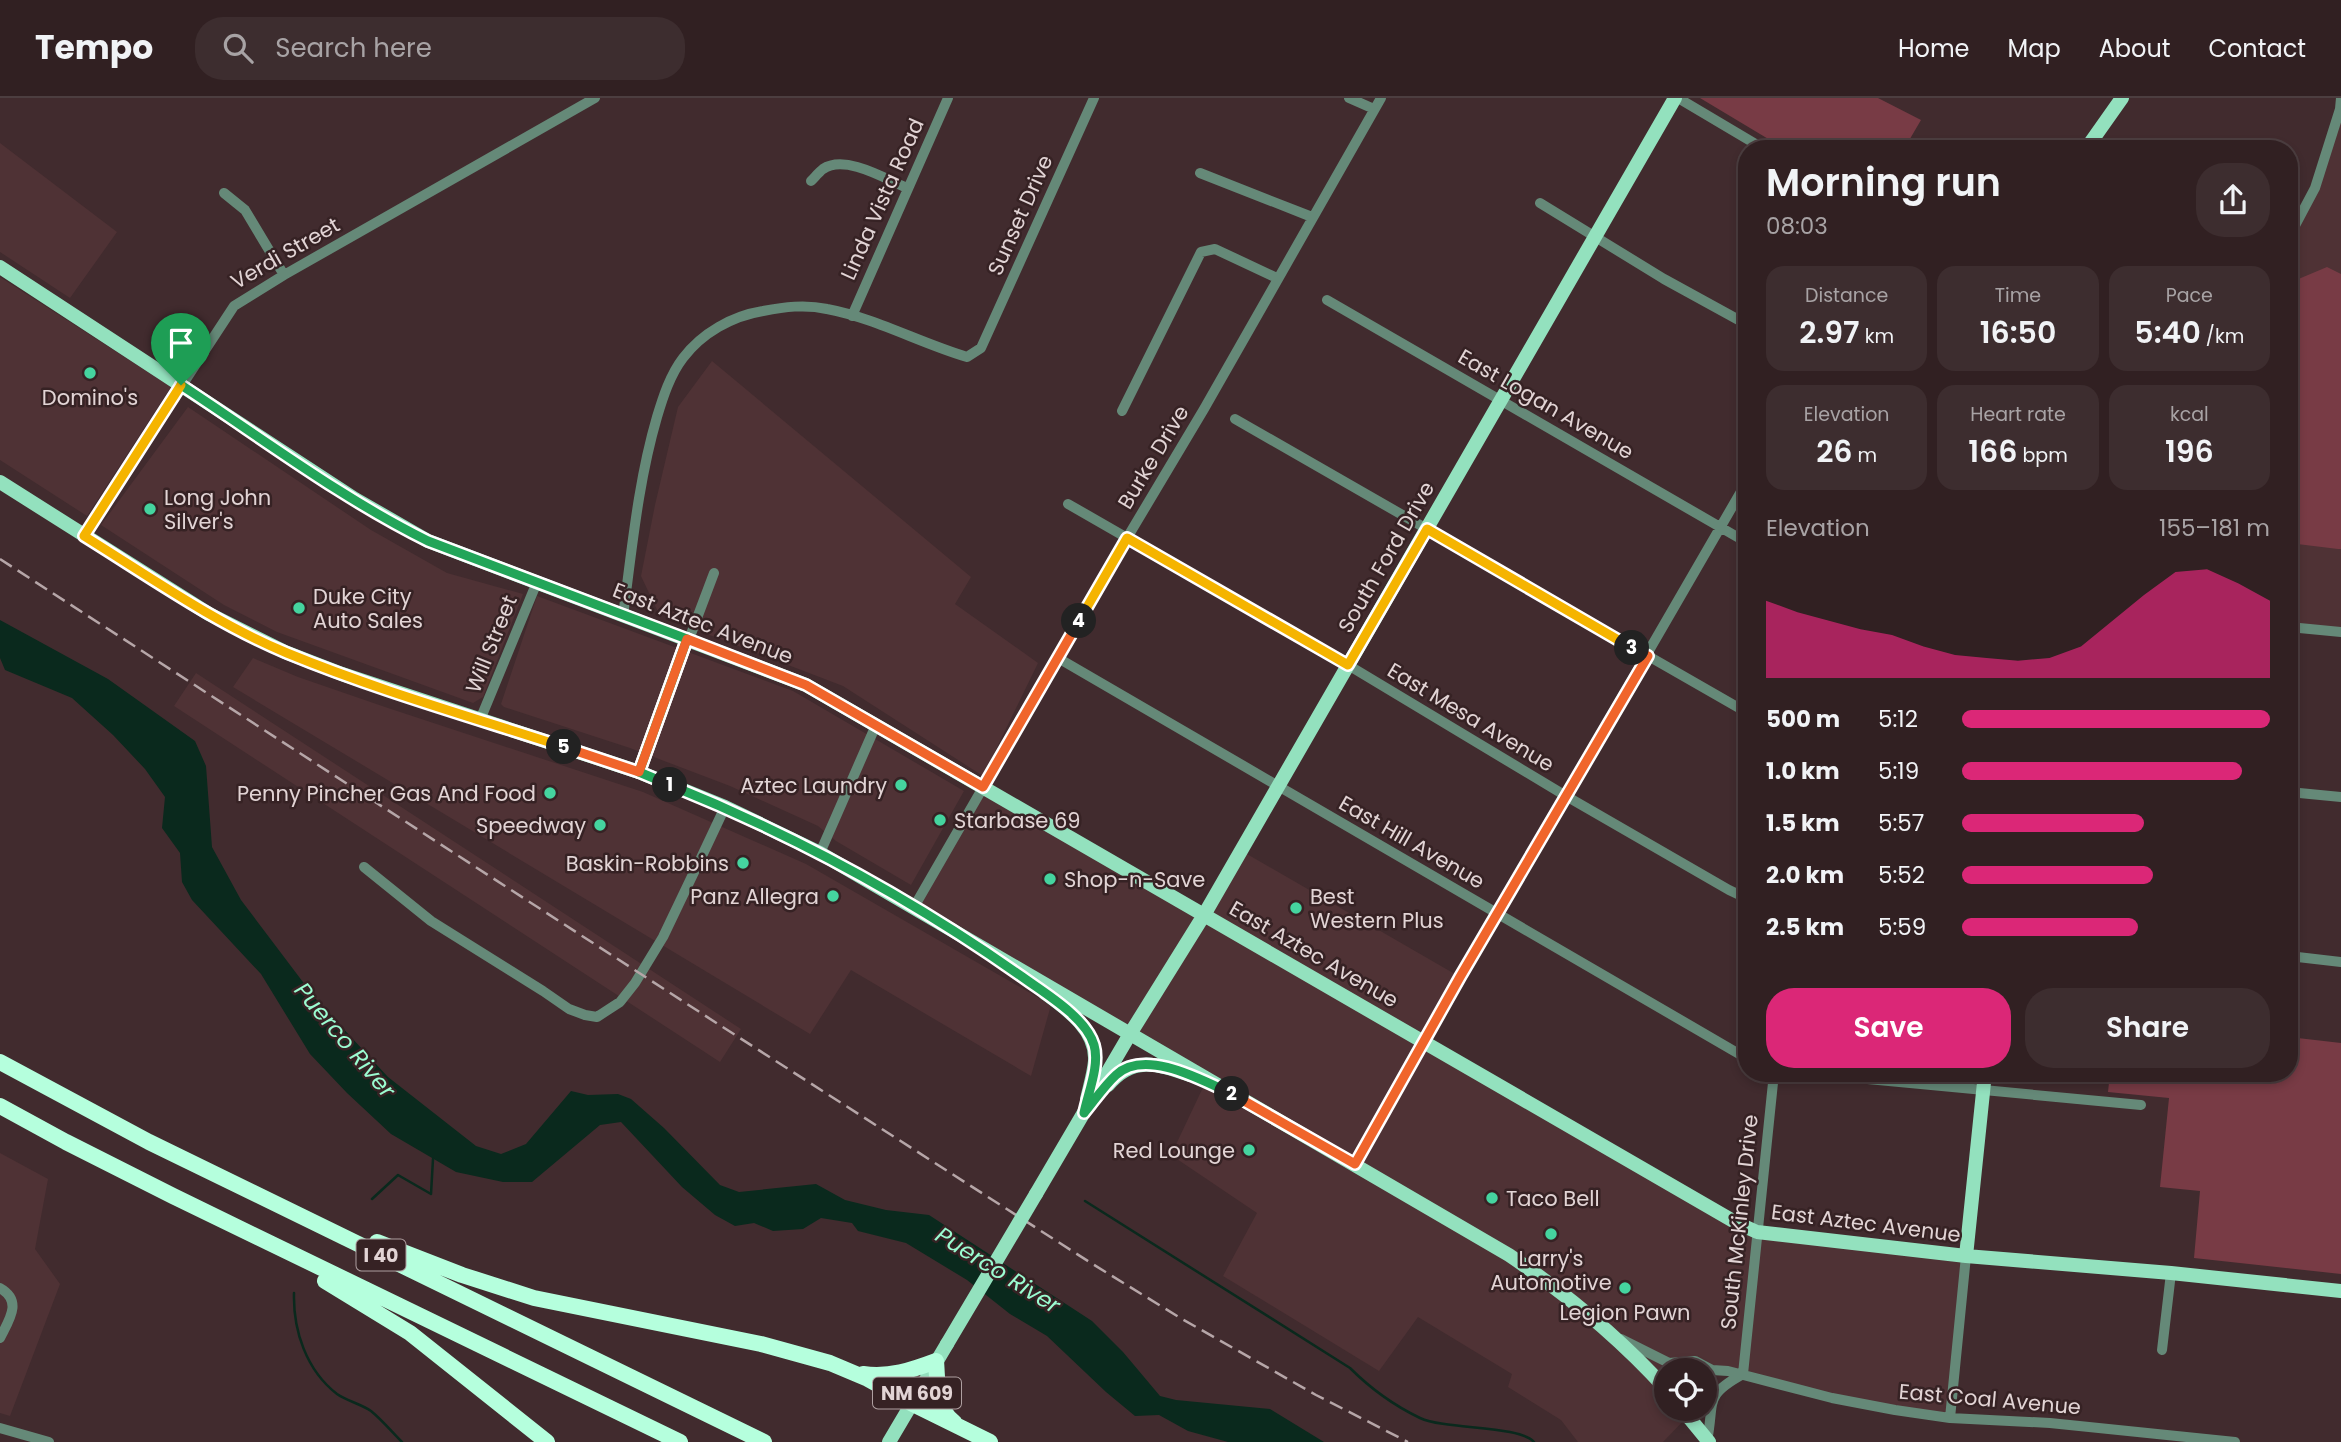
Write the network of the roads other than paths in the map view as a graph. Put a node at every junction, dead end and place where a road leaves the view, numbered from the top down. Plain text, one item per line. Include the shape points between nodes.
1 (595, 98) edge
2 (948, 98) edge
3 (1094, 98) edge
4 (1349, 98) edge
5 (1381, 98) edge
6 (1677, 98) edge
7 (2122, 98) edge
8 (2341, 99) edge
9 (1374, 109) junction
10 (1749, 140) edge
11 (2093, 140) edge
12 (1200, 173) dead end
13 (811, 181) dead end
14 (907, 188) junction
15 (224, 193) dead end
16 (1540, 203) dead end
17 (1312, 217) junction
18 (2298, 220) edge
19 (1596, 236) junction
20 (0, 267) edge
21 (284, 275) junction
22 (1277, 278) junction
23 (1327, 300) dead end
24 (852, 316) junction
25 (1738, 320) edge
26 (181, 385) junction
27 (1501, 400) junction
28 (1122, 411) dead end
29 (1235, 419) dead end
30 (0, 482) edge
31 (1738, 497) edge
32 (1068, 504) dead end
33 (1720, 527) junction
34 (1427, 529) junction
35 (84, 536) junction
36 (1738, 537) edge
37 (1127, 538) junction
38 (713, 573) dead end
39 (537, 582) junction
40 (623, 615) junction
41 (2298, 628) edge
42 (2341, 632) edge
43 (687, 639) junction
44 (1648, 656) junction
45 (1058, 658) junction
46 (1348, 665) junction
47 (1738, 707) edge
48 (480, 720) junction
49 (877, 726) junction
50 (639, 772) junction
51 (983, 787) junction
52 (1278, 787) junction
53 (2298, 793) edge
54 (1566, 796) junction
55 (2341, 797) edge
56 (725, 807) junction
57 (820, 853) junction
58 (701, 858) dead end
59 (364, 867) dead end
60 (695, 870) dead end
61 (1738, 894) edge
62 (914, 907) junction
63 (1497, 913) junction
64 (1204, 915) junction
65 (970, 940) junction
66 (2298, 957) edge
67 (2341, 961) edge
68 (1130, 1034) junction
69 (1424, 1042) junction
70 (1738, 1053) edge
71 (0, 1062) edge
72 (1773, 1082) edge
73 (1905, 1082) edge
74 (1984, 1082) edge
75 (1983, 1089) junction
76 (1238, 1096) junction
77 (2141, 1105) dead end
78 (0, 1106) edge
79 (1084, 1113) junction
80 (1355, 1164) junction
81 (248, 1189) junction
82 (173, 1196) junction
83 (1756, 1232) junction
84 (1966, 1256) junction
85 (2171, 1273) junction
86 (0, 1288) edge
87 (2341, 1291) edge
88 (1614, 1335) junction
89 (0, 1338) edge
90 (2162, 1350) dead end
91 (1659, 1358) edge
92 (936, 1361) junction
93 (831, 1363) junction
94 (1717, 1372) edge
95 (1743, 1374) junction
96 (1654, 1377) edge
97 (911, 1403) junction
98 (1950, 1418) junction
99 (1692, 1421) edge
100 (0, 1428) edge
101 (974, 1434) junction
102 (1708, 1441) edge
103 (49, 1442) edge
104 (547, 1442) edge
105 (680, 1442) edge
106 (764, 1442) edge
107 (889, 1442) edge
108 (990, 1442) edge
109 (2235, 1442) edge

1 - 21 street, Verdi Street
2 - 14 street, Linda Vista Road
3 - 24 street, Sunset Drive via 981,348 967,357
4 - 9 street
5 - 9 street, Burke Drive
6 - 10 street
6 - 19 main road, South Ford Drive
7 - 11 main road
8 - 18 street via 2315,188
9 - 17 street, Burke Drive
12 - 17 street
13 - 14 street via 825,167 838,164 856,166
14 - 24 street, Linda Vista Road
15 - 21 street via 245,210
16 - 19 street
17 - 22 street, Burke Drive
19 - 25 street
19 - 27 main road, South Ford Drive
20 - 26 main road, East Aztec Avenue
21 - 26 street, Verdi Street via 234,306
22 - 28 street via 1214,249 1201,252
22 - 37 street, Burke Drive
23 - 27 street, East Logan Avenue
24 - 40 street via 802,306 756,312 715,330 681,360 662,401 641,477
26 - 35 street, Verdi Street
26 - 39 main road, East Aztec Avenue via 404,529
27 - 33 street, East Logan Avenue
27 - 34 main road, South Ford Drive
29 - 34 street
30 - 35 main road
31 - 33 street
32 - 37 street, East Mesa Avenue
33 - 36 street, East Logan Avenue
33 - 44 street
34 - 44 street
34 - 46 main road, South Ford Drive
35 - 48 main road via 209,614 285,652
37 - 45 street, Burke Drive
37 - 46 street, East Mesa Avenue
38 - 43 street
39 - 40 main road, East Aztec Avenue
39 - 48 street, Will Street
40 - 43 main road, East Aztec Avenue
41 - 42 street
43 - 49 main road, East Aztec Avenue via 806,685
43 - 50 street
44 - 47 street
44 - 54 street
45 - 51 street, Burke Drive
45 - 52 street, East Hill Avenue
46 - 52 main road, South Ford Drive
46 - 54 street, East Mesa Avenue
48 - 50 main road
49 - 51 main road, East Aztec Avenue
49 - 57 street
50 - 56 main road
51 - 62 street, Burke Drive
51 - 64 main road, East Aztec Avenue
52 - 63 street, East Hill Avenue
52 - 64 main road, South Ford Drive
53 - 55 street
54 - 61 street, East Mesa Avenue
54 - 63 street
56 - 57 main road
56 - 58 street
57 - 62 main road
59 - 60 street via 431,921 569,1009 597,1017 620,1002 638,979
62 - 65 main road
63 - 69 street
63 - 70 street, East Hill Avenue
64 - 68 main road, South Ford Drive
64 - 69 main road, East Aztec Avenue
65 - 68 main road
65 - 79 main road via 1059,1003 1089,1035 1095,1061
66 - 67 street
68 - 76 main road
68 - 79 main road, NM 609
69 - 80 street
69 - 83 main road, East Aztec Avenue
71 - 81 highway, I 40
72 - 83 street, South McKinley Drive
73 - 75 street
74 - 75 main road
75 - 77 street
75 - 84 main road
76 - 79 main road via 1189,1075 1146,1064 1117,1074
76 - 80 main road
78 - 82 highway, I 40
79 - 92 main road, NM 609, bridge
80 - 88 main road via 1509,1255
81 - 93 highway via 462,1275 534,1298 761,1343
81 - 106 highway, I 40
82 - 104 highway via 410,1333
82 - 105 highway, I 40
83 - 84 main road, East Aztec Avenue
83 - 95 street, South McKinley Drive
84 - 85 main road, East Aztec Avenue
84 - 98 street
85 - 87 main road, East Aztec Avenue
85 - 90 street
86 - 89 street via 13,1299
88 - 91 street, East Coal Avenue
88 - 96 main road
92 - 93 highway via 877,1376
92 - 97 main road, NM 609
92 - 101 highway via 940,1405 948,1418
93 - 97 highway
94 - 95 street, East Coal Avenue
95 - 98 street, East Coal Avenue via 1832,1398
95 - 102 street via 1712,1398
97 - 101 highway
97 - 107 main road, NM 609
98 - 109 street, East Coal Avenue
99 - 102 main road
100 - 103 street
101 - 108 highway

